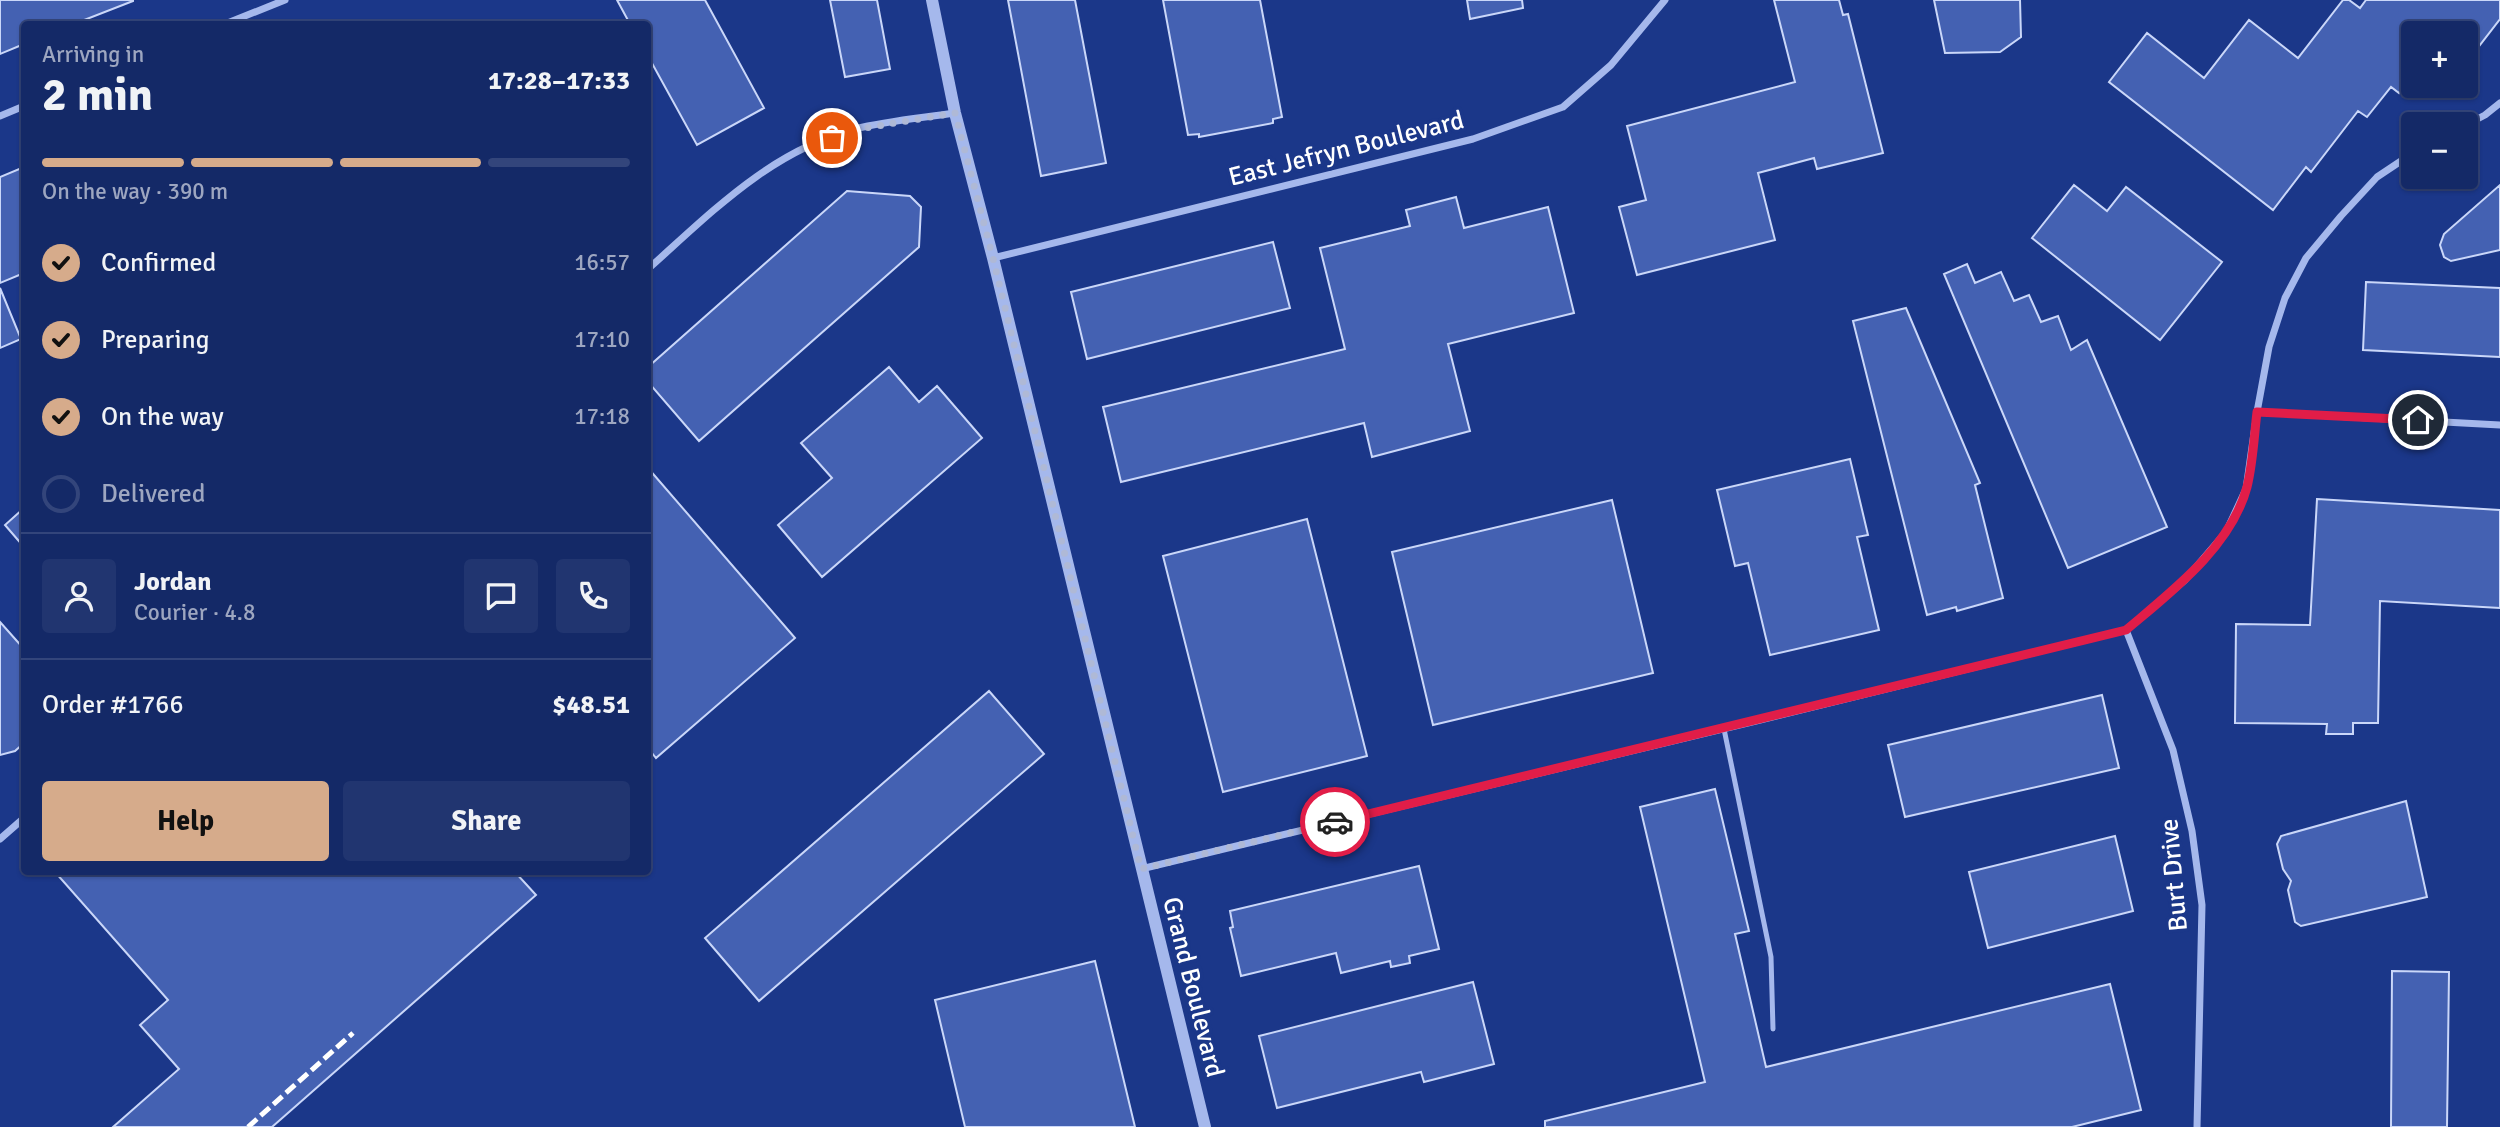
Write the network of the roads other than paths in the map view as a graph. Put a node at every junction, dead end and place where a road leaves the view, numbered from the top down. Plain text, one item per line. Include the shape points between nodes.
1 (285, 0) edge
2 (932, 0) edge
3 (1665, 0) edge
4 (232, 21) edge
5 (2500, 103) edge
6 (21, 107) edge
7 (955, 113) junction
8 (0, 116) edge
9 (2478, 119) edge
10 (2401, 161) edge
11 (993, 258) junction
12 (651, 266) edge
13 (2257, 412) junction
14 (2500, 425) edge
15 (2126, 630) junction
16 (1724, 729) junction
17 (21, 821) edge
18 (0, 839) edge
19 (1141, 869) junction
20 (1773, 1029) dead end
21 (1205, 1127) edge
22 (2197, 1127) edge

1 - 4 street
2 - 7 street, Grand Boulevard
3 - 11 street, East Jefryn Boulevard via 1612,65 1563,107 1473,139
5 - 9 street
6 - 8 street
7 - 11 street, Grand Boulevard
7 - 12 street via 853,130 795,152 749,179
10 - 13 street via 2377,177 2306,258 2285,298 2269,347
11 - 19 street, Grand Boulevard
13 - 14 street
13 - 15 street via 2246,489 2226,532 2185,580
15 - 16 street
15 - 22 street, Burt Drive via 2173,750 2192,831 2202,905
16 - 19 street
16 - 20 lane via 1772,957
17 - 18 street
19 - 21 street, Grand Boulevard

